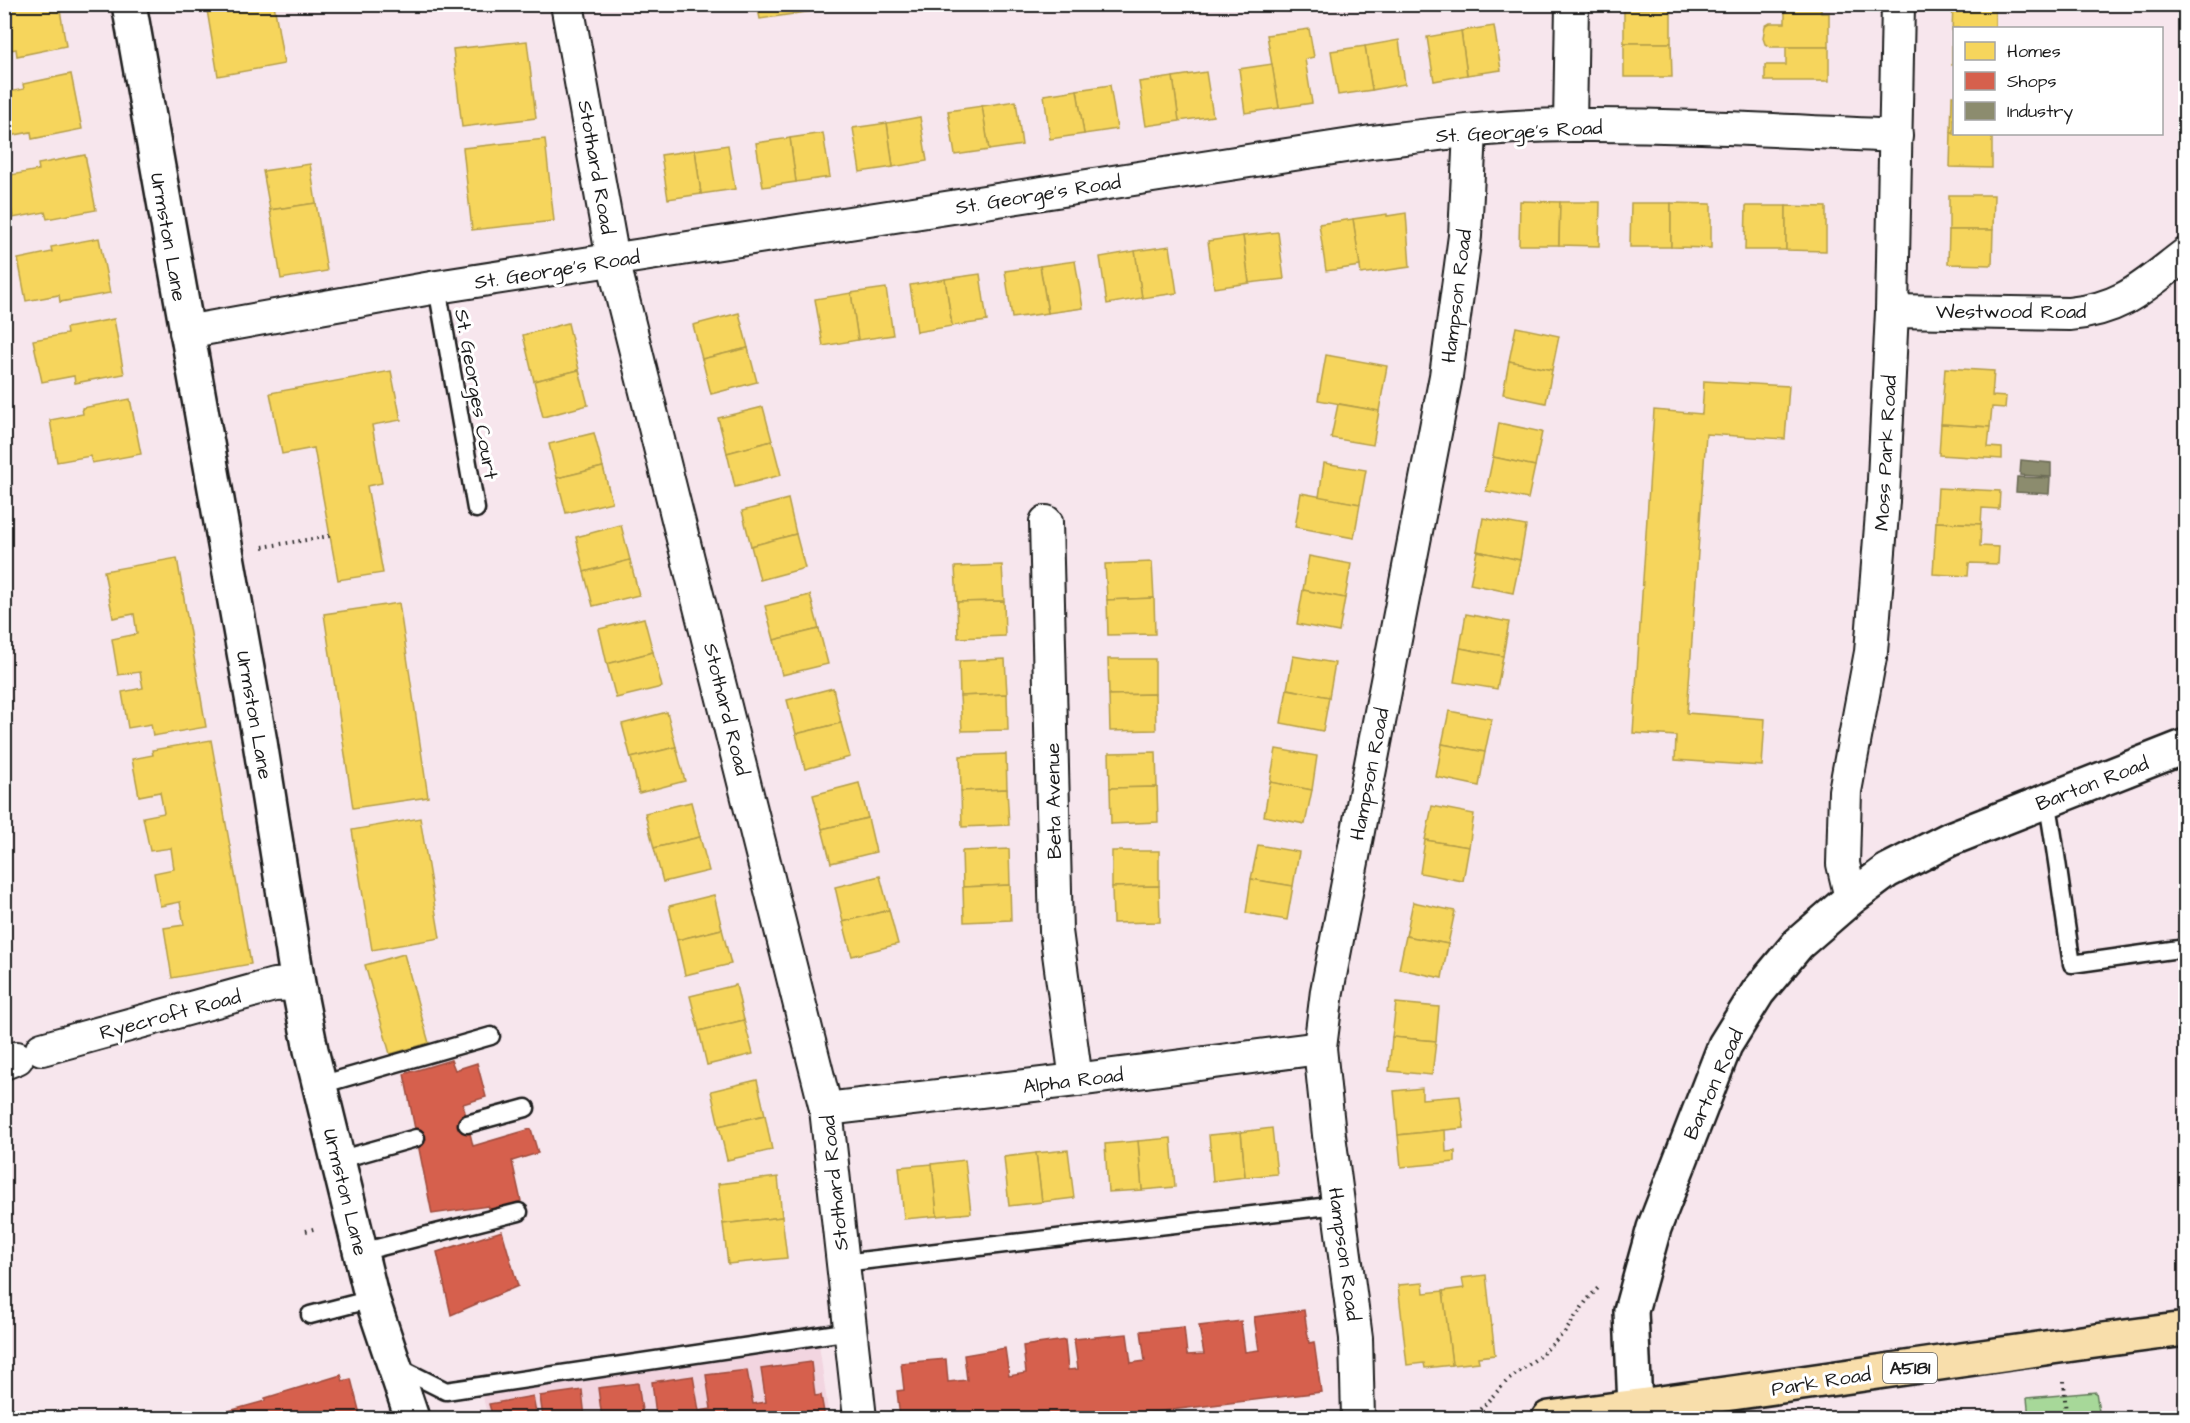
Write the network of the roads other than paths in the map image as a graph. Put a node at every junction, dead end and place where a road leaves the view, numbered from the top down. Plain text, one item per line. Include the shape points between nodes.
1 (129, 4) edge
2 (567, 4) edge
3 (1572, 4) edge
4 (1898, 4) edge
5 (1570, 124) junction
6 (1470, 131) junction
7 (1896, 136) junction
8 (2186, 254) edge
9 (613, 260) junction
10 (437, 287) junction
11 (1892, 311) junction
12 (186, 332) junction
13 (476, 509) dead end
14 (1046, 522) dead end
15 (2186, 746) edge
16 (2047, 800) junction
17 (1851, 898) junction
18 (2186, 948) edge
19 (298, 984) junction
20 (491, 1036) dead end
21 (1320, 1048) junction
22 (21, 1057) edge
23 (1076, 1080) junction
24 (320, 1085) junction
25 (526, 1108) dead end
26 (826, 1108) junction
27 (467, 1124) dead end
28 (416, 1138) dead end
29 (338, 1160) junction
30 (1338, 1205) junction
31 (519, 1212) dead end
32 (360, 1252) junction
33 (843, 1263) junction
34 (372, 1299) junction
35 (310, 1315) dead end
36 (2186, 1329) edge
37 (851, 1331) junction
38 (393, 1364) junction
39 (1635, 1407) junction
40 (412, 1419) edge
41 (860, 1419) edge
42 (1358, 1419) edge
43 (1550, 1419) edge

1 - 12 main road, Urmston Lane
2 - 9 street, Stothard Road
3 - 5 street
4 - 7 street, Moss Park Road
5 - 6 street, St. George's Road
5 - 7 street, St. George's Road
6 - 9 street, St. George's Road via 1371,142
6 - 21 street, Hampson Road via 1465,236 1446,376 1327,991
7 - 11 street, Moss Park Road
8 - 11 street, Westwood Road via 2126,299 2089,312
9 - 10 street, St. George's Road
9 - 26 street, Stothard Road
10 - 12 street, St. George's Road
10 - 13 lane, St. Georges Court
11 - 17 street, Moss Park Road via 1871,652 1845,791 1843,864
12 - 19 main road, Urmston Lane via 260,742
14 - 23 street, Beta Avenue via 1056,931
15 - 16 main road, Barton Road
16 - 17 main road, Barton Road via 1950,839 1887,872
16 - 18 lane via 2072,964
17 - 39 main road, Barton Road via 1798,944 1758,992 1725,1045 1654,1228 1631,1311
19 - 22 street, Ryecroft Road via 274,985
19 - 24 main road, Urmston Lane
20 - 24 lane
21 - 23 street, Alpha Road
21 - 30 street, Hampson Road
23 - 26 street, Alpha Road
24 - 29 main road, Urmston Lane
25 - 27 lane
26 - 33 street, Stothard Road
28 - 29 lane
29 - 32 main road, Urmston Lane
30 - 33 lane
30 - 42 street, Hampson Road via 1356,1338
31 - 32 lane
32 - 34 main road, Urmston Lane
33 - 37 street, Stothard Road
34 - 35 lane
34 - 38 main road, Urmston Lane
36 - 39 main road, Park Road / A5181
37 - 38 lane via 446,1391
37 - 41 street, Stothard Road
38 - 40 main road, Urmston Lane
39 - 43 main road, A5181

